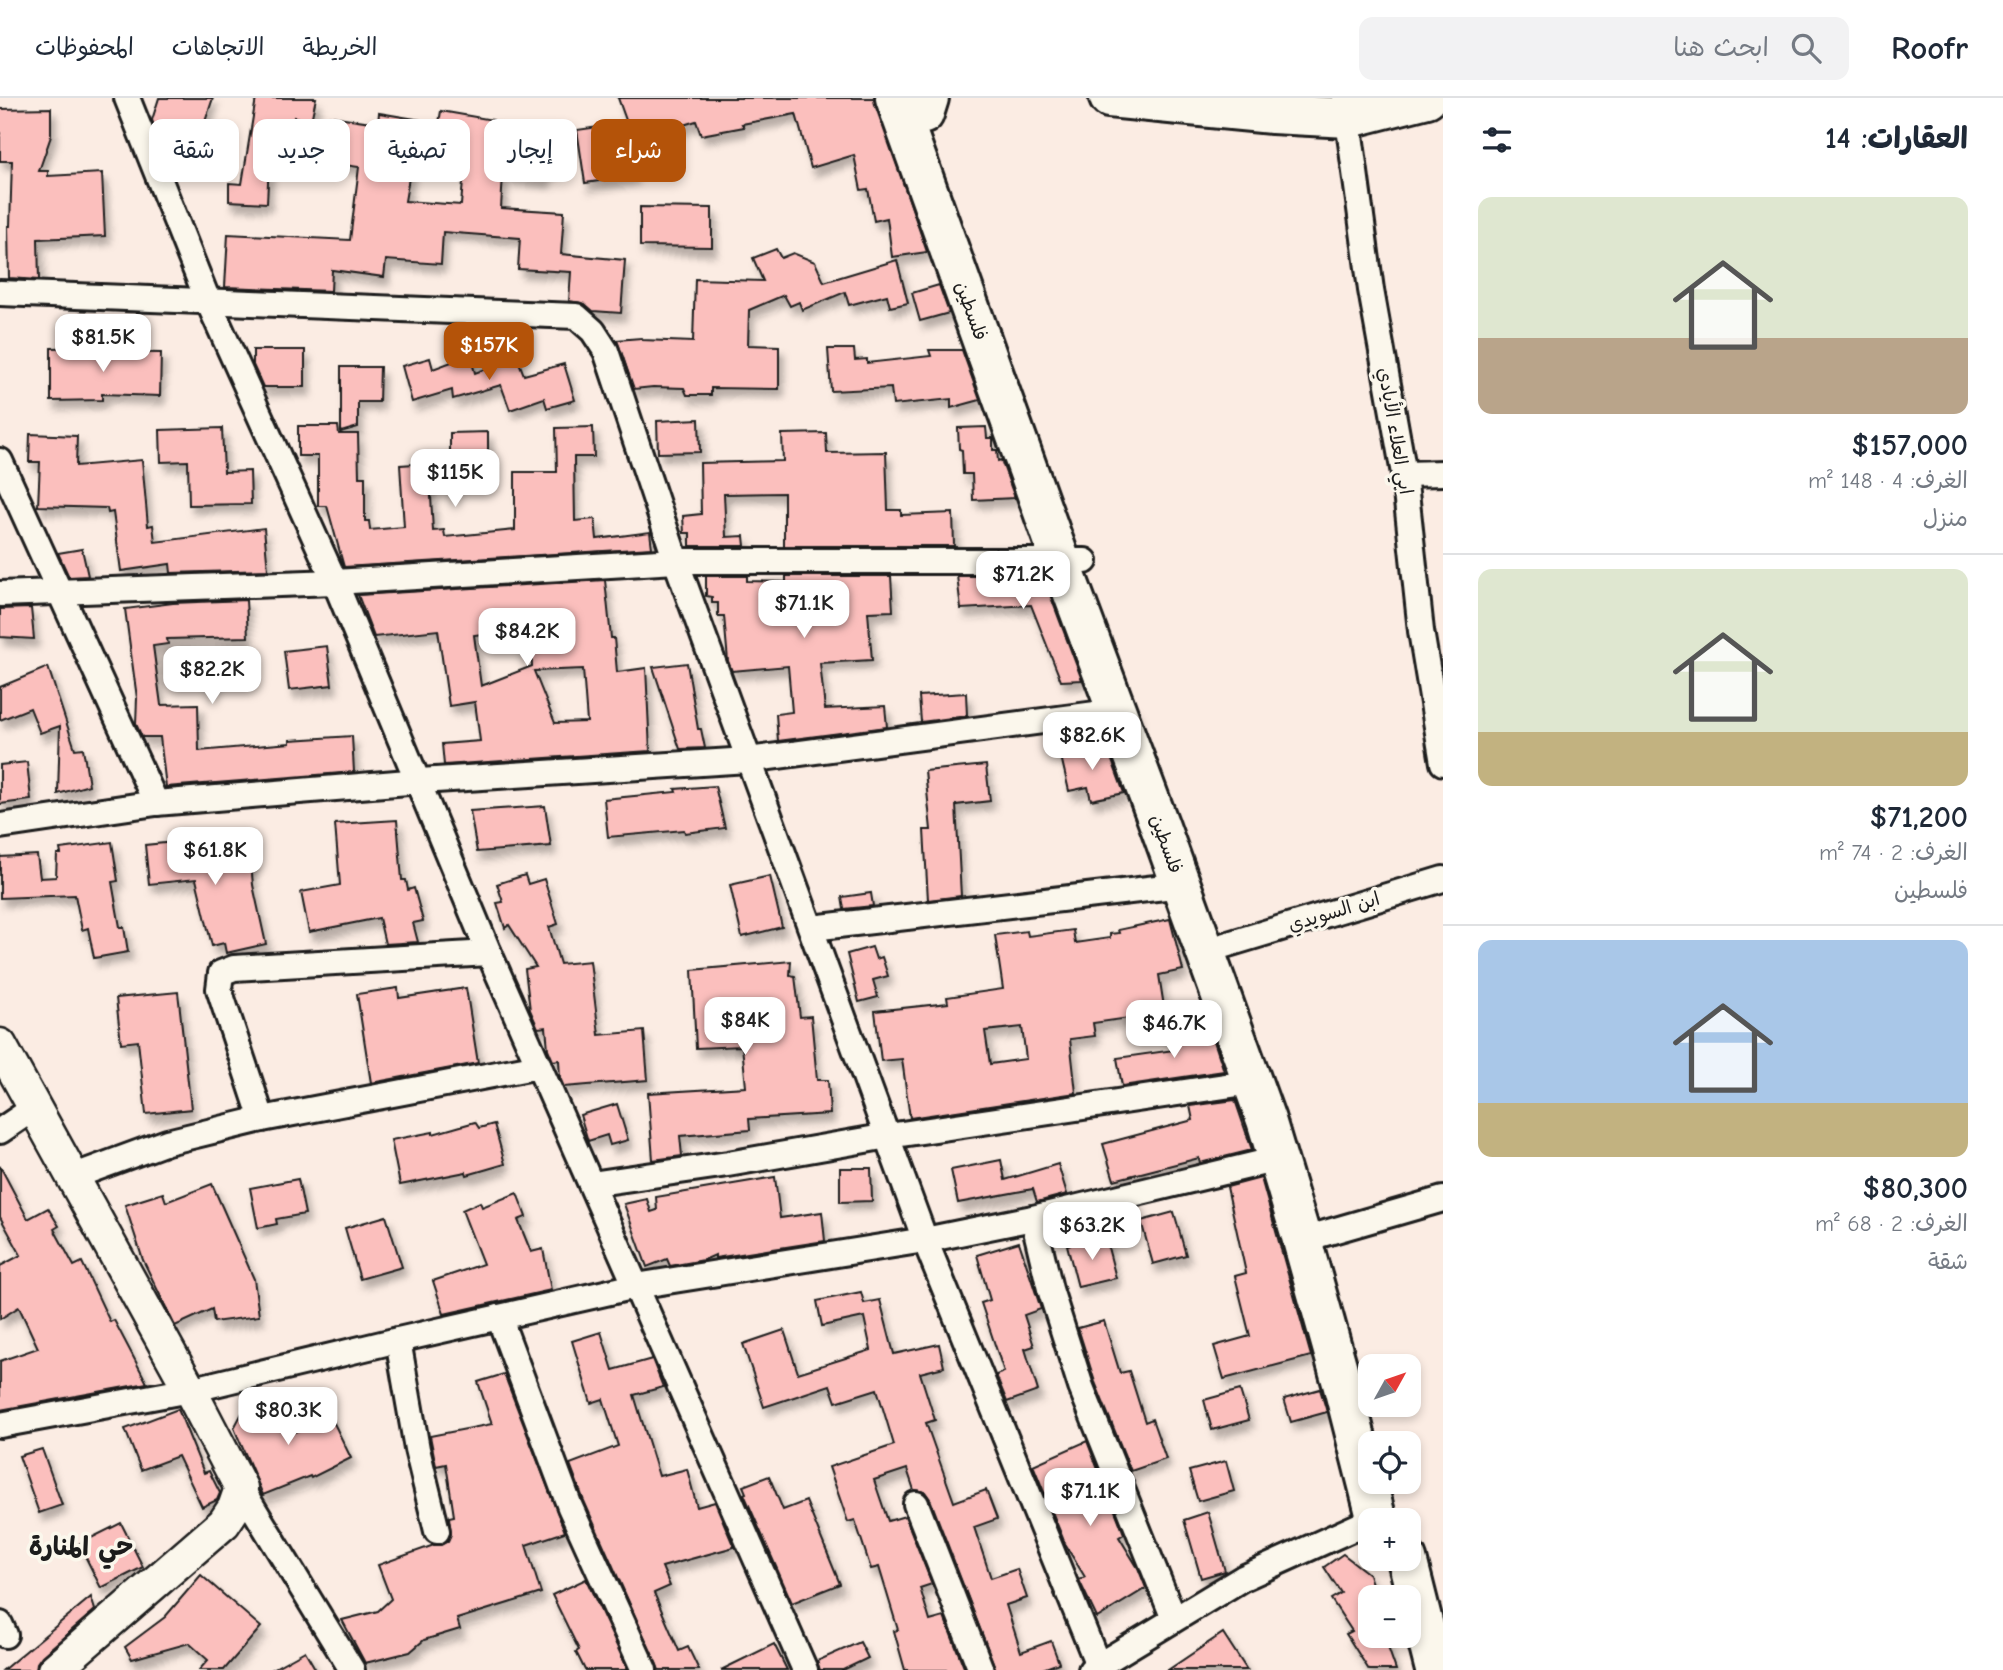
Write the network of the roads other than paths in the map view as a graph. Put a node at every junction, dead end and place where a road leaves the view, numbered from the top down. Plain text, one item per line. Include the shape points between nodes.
1 (127, 98) edge
2 (1110, 98) edge
3 (1427, 98) edge
4 (917, 102) edge
5 (1347, 108) edge
6 (0, 293) edge
7 (208, 301) junction
8 (0, 461) edge
9 (1443, 473) edge
10 (1404, 474) junction
11 (676, 561) junction
12 (1073, 562) junction
13 (335, 582) junction
14 (59, 590) junction
15 (0, 594) edge
16 (1118, 711) junction
17 (748, 760) junction
18 (1443, 763) edge
19 (419, 781) junction
20 (156, 803) junction
21 (1170, 822) junction
22 (0, 826) edge
23 (1443, 879) edge
24 (1181, 885) junction
25 (812, 928) junction
26 (1225, 945) junction
27 (489, 953) junction
28 (0, 1045) edge
29 (539, 1066) junction
30 (1252, 1082) junction
31 (34, 1108) junction
32 (262, 1119) junction
33 (0, 1131) edge
34 (888, 1136) junction
35 (1278, 1159) junction
36 (72, 1177) junction
37 (591, 1184) junction
38 (1443, 1199) edge
39 (1033, 1218) junction
40 (1322, 1234) junction
41 (925, 1240) junction
42 (636, 1286) junction
43 (499, 1317) junction
44 (398, 1339) junction
45 (190, 1390) junction
46 (0, 1425) edge
47 (1374, 1431) edge
48 (241, 1488) junction
49 (916, 1504) dead end
50 (1380, 1508) edge
51 (437, 1531) dead end
52 (1358, 1531) edge
53 (1409, 1571) edge
54 (1174, 1619) junction
55 (1423, 1655) edge
56 (1094, 1668) edge
57 (54, 1670) edge
58 (352, 1670) edge
59 (644, 1670) edge
60 (805, 1670) edge
61 (981, 1670) edge

1 - 7 street
2 - 5 main road via 1272,114
3 - 5 main road
4 - 12 main road, فلسطين via 1002,325
5 - 10 street, ابي العلاء الأيادي via 1371,290
6 - 7 street
7 - 11 street via 576,316 606,351
7 - 13 street
8 - 14 street
9 - 10 street
10 - 18 street, ابي العلاء الأيادي via 1421,631
11 - 12 street
11 - 13 street
11 - 17 street
12 - 16 main road, فلسطين
12 - 21 main road, فلسطين
13 - 14 street
13 - 19 street
14 - 15 street
14 - 20 street
16 - 17 street
16 - 21 main road, فلسطين
17 - 19 street
17 - 25 street
19 - 20 street
19 - 27 street
20 - 22 street
21 - 24 main road, فلسطين
21 - 26 main road, فلسطين
23 - 26 street, ابن السويدي
24 - 25 street
24 - 30 main road, فلسطين
25 - 34 street
26 - 40 main road, فلسطين via 1273,1077
27 - 29 street
27 - 32 street via 234,968 221,973 219,989
28 - 31 street
29 - 32 street
29 - 37 street
30 - 34 street
30 - 35 main road, فلسطين
31 - 33 street
31 - 36 street
32 - 36 street via 167,1142
34 - 37 street
34 - 41 street
35 - 39 street
35 - 50 main road, فلسطين
36 - 45 street
37 - 42 street
38 - 40 street
39 - 41 street
39 - 54 street via 1081,1387
40 - 47 main road, فلسطين
41 - 42 street
41 - 56 street
42 - 43 street
42 - 60 street
43 - 44 street
43 - 59 street via 570,1507
44 - 45 street
44 - 51 street
45 - 46 street
45 - 48 street
48 - 57 street via 224,1522
48 - 58 street
49 - 61 street
52 - 54 street via 1243,1578
53 - 55 main road
54 - 56 street

